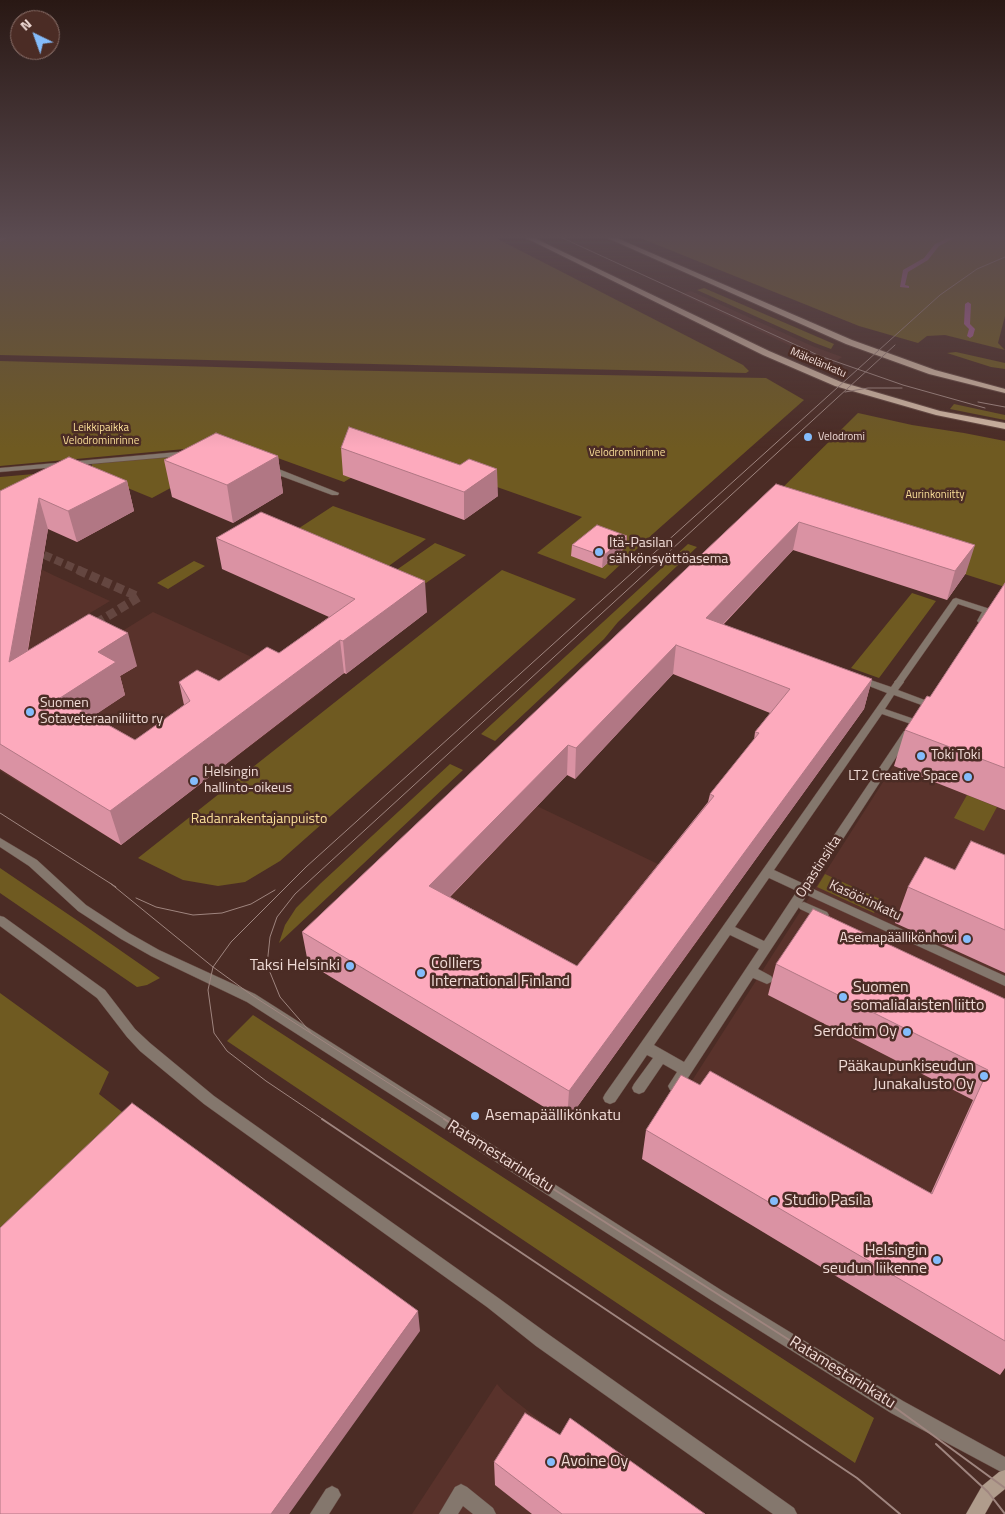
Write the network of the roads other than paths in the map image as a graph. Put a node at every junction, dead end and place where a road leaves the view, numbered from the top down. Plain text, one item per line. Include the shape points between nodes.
1 (671, 307) edge
2 (768, 307) edge
3 (1005, 391) edge
4 (1005, 426) edge
5 (202, 452) edge
6 (264, 466) edge
7 (0, 470) edge
8 (335, 493) dead end
9 (981, 629) edge
10 (848, 675) edge
11 (896, 687) junction
12 (880, 710) junction
13 (914, 722) junction
14 (0, 842) edge
15 (767, 872) junction
16 (808, 891) junction
17 (804, 906) dead end
18 (830, 919) edge
19 (0, 920) edge
20 (727, 928) junction
21 (766, 947) junction
22 (751, 971) junction
23 (767, 979) dead end
24 (1005, 981) edge
25 (644, 1047) junction
26 (660, 1056) junction
27 (686, 1070) junction
28 (639, 1088) dead end
29 (670, 1094) edge
30 (610, 1098) dead end
31 (1005, 1466) edge
32 (1005, 1478) edge
33 (332, 1495) dead end
34 (319, 1514) edge
35 (448, 1514) edge
36 (487, 1514) edge
37 (788, 1514) edge
38 (976, 1514) edge

1 - 4 main road, Mäkelänkatu via 831,381 900,403
2 - 3 main road via 849,342 932,372
5 - 7 street
6 - 8 street
9 - 11 street via 987,611 956,601
10 - 11 street
11 - 12 street
11 - 13 street, Opastinsilta via 929,699
12 - 13 street
12 - 15 street
13 - 16 street, Opastinsilta
14 - 31 street, Ratamestarinkatu via 33,863 82,908 125,936 251,998 716,1295 897,1407
15 - 16 street, Kasöörinkatu
15 - 20 street
16 - 21 street, Opastinsilta
16 - 24 street, Kasöörinkatu
17 - 18 street
19 - 37 street via 101,994 145,1047 209,1100
20 - 21 street
20 - 25 street
21 - 22 street, Opastinsilta
22 - 23 street
22 - 27 street, Opastinsilta
25 - 26 street
25 - 30 street
26 - 27 street
26 - 28 street
27 - 29 street, Opastinsilta
32 - 38 main road via 988,1492
33 - 34 street
35 - 36 street via 461,1493

